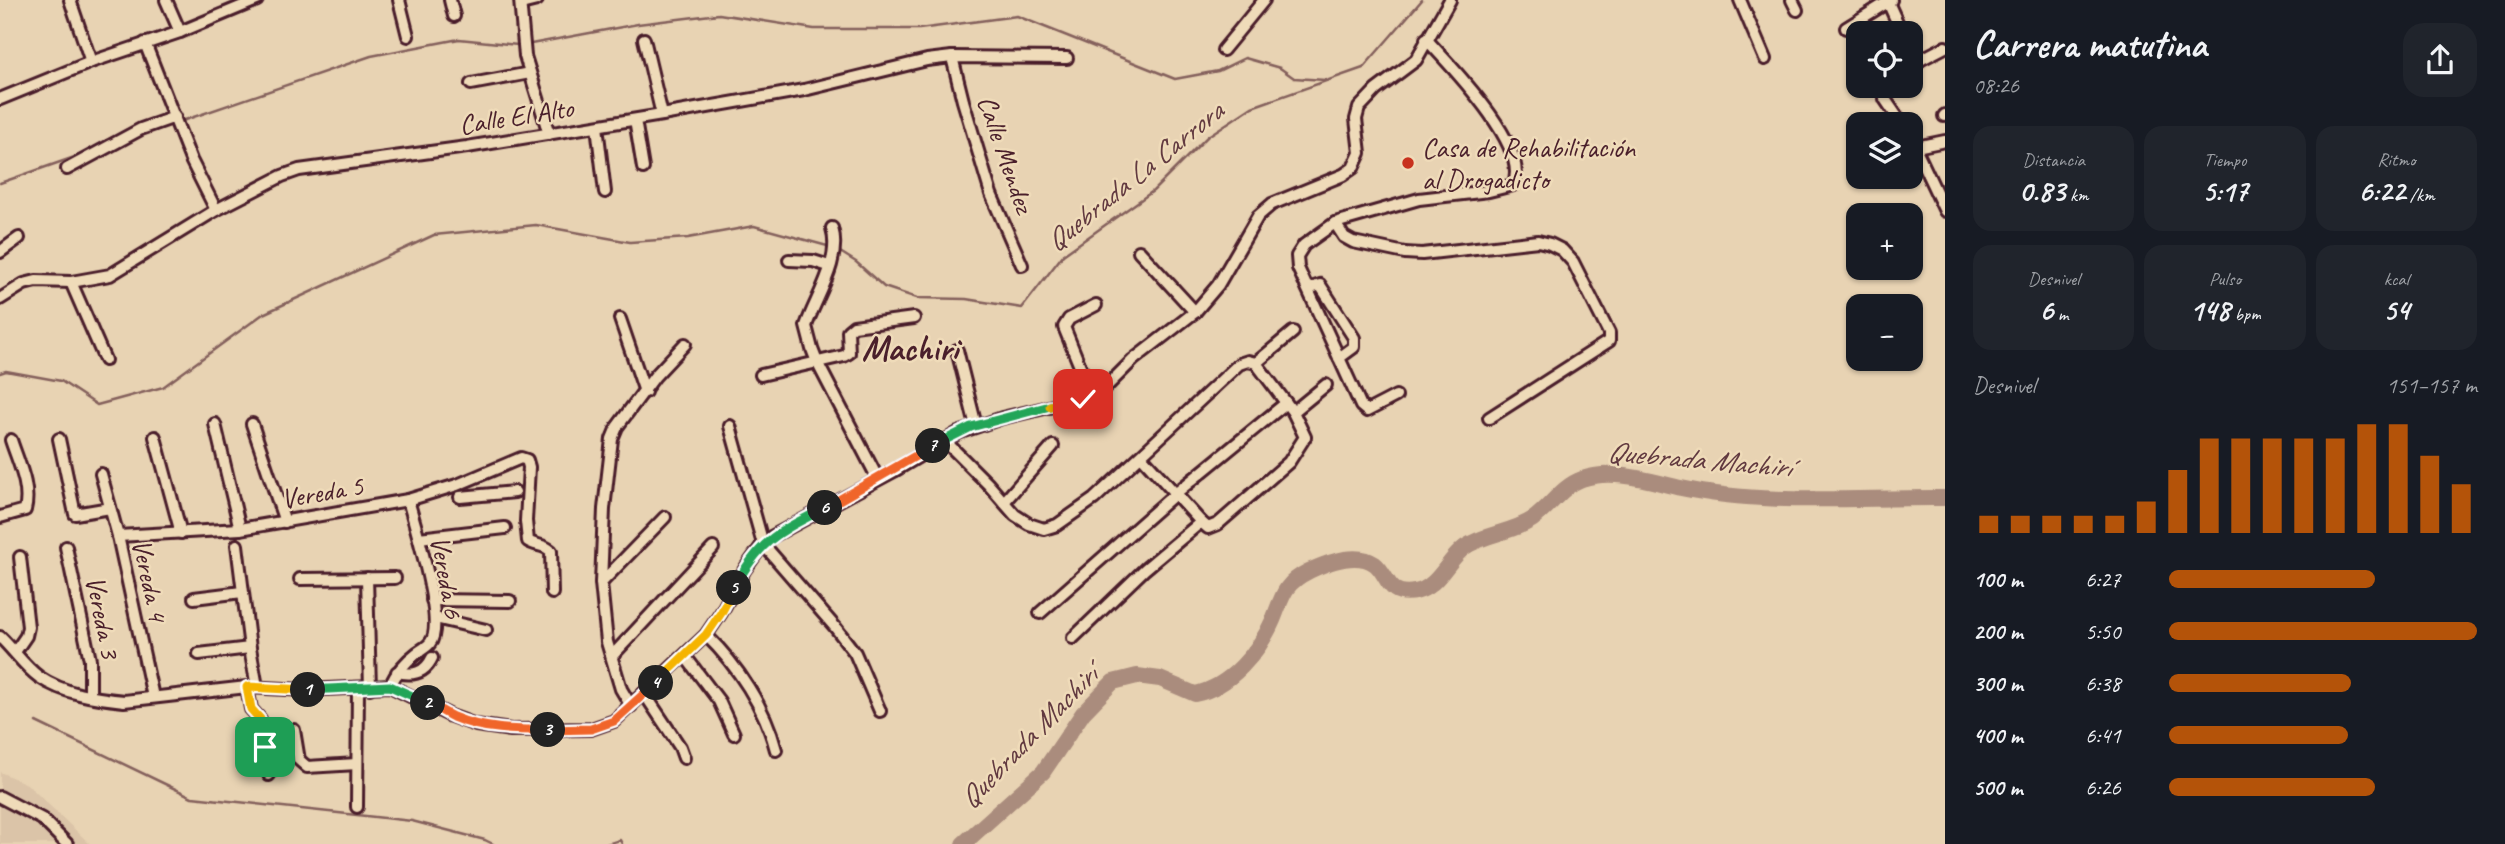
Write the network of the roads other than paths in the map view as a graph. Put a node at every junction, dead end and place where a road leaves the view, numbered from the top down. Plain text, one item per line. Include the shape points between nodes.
1 (70, 0) edge
2 (166, 0) edge
3 (257, 0) edge
4 (399, 0) edge
5 (450, 0) edge
6 (537, 0) edge
7 (1264, 0) edge
8 (1450, 0) edge
9 (1740, 0) edge
10 (1888, 0) edge
11 (520, 2) edge
12 (236, 5) edge
13 (454, 16) dead end
14 (1856, 21) edge
15 (1897, 21) edge
16 (180, 32) junction
17 (408, 36) dead end
18 (644, 39) dead end
19 (1426, 39) junction
20 (145, 43) junction
21 (1945, 47) edge
22 (1223, 50) dead end
23 (952, 57) junction
24 (1067, 58) dead end
25 (1923, 58) edge
26 (1765, 59) dead end
27 (91, 62) junction
28 (530, 73) junction
29 (471, 84) dead end
30 (0, 99) edge
31 (662, 116) junction
32 (175, 117) junction
33 (635, 120) junction
34 (597, 126) junction
35 (550, 134) junction
36 (1945, 141) edge
37 (1923, 142) edge
38 (1923, 161) edge
39 (643, 168) dead end
40 (67, 169) dead end
41 (605, 192) dead end
42 (1942, 198) edge
43 (216, 210) junction
44 (1945, 211) edge
45 (1335, 223) junction
46 (834, 234) dead end
47 (19, 238) dead end
48 (1139, 251) dead end
49 (0, 252) edge
50 (789, 260) dead end
51 (830, 265) junction
52 (1022, 265) dead end
53 (71, 282) junction
54 (1308, 289) junction
55 (0, 299) edge
56 (1096, 305) dead end
57 (1195, 312) junction
58 (914, 318) dead end
59 (620, 319) dead end
60 (1293, 332) dead end
61 (685, 344) dead end
62 (957, 350) dead end
63 (1339, 358) junction
64 (105, 360) dead end
65 (817, 362) junction
66 (1256, 363) junction
67 (761, 375) dead end
68 (1326, 385) dead end
69 (645, 392) junction
70 (1092, 396) junction
71 (1395, 396) dead end
72 (1289, 407) junction
73 (1489, 418) dead end
74 (215, 424) dead end
75 (252, 425) dead end
76 (730, 426) dead end
77 (976, 426) junction
78 (155, 437) dead end
79 (59, 439) dead end
80 (11, 440) dead end
81 (944, 440) junction
82 (1053, 446) dead end
83 (1142, 457) junction
84 (487, 472) junction
85 (101, 474) dead end
86 (878, 479) junction
87 (515, 492) dead end
88 (489, 494) junction
89 (1175, 494) junction
90 (460, 497) dead end
91 (408, 500) junction
92 (1004, 502) junction
93 (110, 508) junction
94 (0, 517) edge
95 (665, 517) dead end
96 (285, 522) junction
97 (1200, 522) junction
98 (505, 528) dead end
99 (240, 529) junction
100 (181, 533) junction
101 (118, 536) junction
102 (419, 538) junction
103 (763, 544) junction
104 (237, 545) dead end
105 (66, 547) dead end
106 (713, 548) dead end
107 (20, 557) dead end
108 (367, 578) junction
109 (395, 578) dead end
110 (300, 579) dead end
111 (601, 583) junction
112 (242, 592) junction
113 (552, 593) dead end
114 (194, 598) dead end
115 (432, 600) junction
116 (510, 601) dead end
117 (1040, 613) dead end
118 (435, 618) junction
119 (486, 630) dead end
120 (706, 635) junction
121 (0, 637) edge
122 (1073, 638) dead end
123 (250, 648) junction
124 (15, 652) junction
125 (199, 654) dead end
126 (612, 656) junction
127 (685, 656) junction
128 (432, 658) dead end
129 (397, 672) junction
130 (390, 686) junction
131 (252, 687) junction
132 (364, 688) junction
133 (644, 693) junction
134 (90, 695) junction
135 (153, 696) junction
136 (631, 706) junction
137 (880, 711) dead end
138 (294, 730) dead end
139 (734, 734) dead end
140 (776, 750) dead end
141 (684, 758) dead end
142 (358, 764) junction
143 (269, 775) dead end
144 (0, 797) edge
145 (357, 807) dead end
146 (67, 844) edge

1 - 27 street
2 - 16 street
3 - 12 street
4 - 17 street
5 - 13 street
6 - 11 street
7 - 22 street
8 - 19 street
9 - 26 street
10 - 14 street
10 - 15 street
11 - 28 street
12 - 16 street
16 - 20 street
18 - 31 street
19 - 45 street via 1504,133 1513,150 1517,177 1503,189 1419,199
19 - 57 street via 1416,60 1359,108 1360,153 1353,169 1272,204 1258,216 1217,285
20 - 27 street
20 - 32 street
21 - 25 street
23 - 24 street, Calle El Alto
23 - 31 street, Calle El Alto
23 - 52 street, Calle Mendez via 992,194
27 - 30 street
28 - 29 street
28 - 35 street
31 - 33 street, Calle El Alto
32 - 40 street via 141,129
32 - 43 street
33 - 34 street, Calle El Alto
33 - 39 street
34 - 35 street, Calle El Alto
34 - 41 street
35 - 43 street, Calle El Alto via 299,170
36 - 37 street
38 - 42 street
42 - 44 street
43 - 53 street, Calle El Alto via 110,275
45 - 54 street via 1304,245 1297,256
45 - 73 street via 1344,237 1381,250 1423,254 1538,241 1562,250 1573,262 1609,341
46 - 51 street
47 - 49 street
48 - 57 street
50 - 51 street
51 - 65 street via 806,326
53 - 55 street, Calle El Alto via 36,281
53 - 64 street
54 - 63 street
54 - 63 street via 1320,285 1354,338 1354,346
56 - 70 street via 1069,319 1064,327
57 - 70 street
58 - 65 street via 854,326 848,331 849,353
59 - 69 street
60 - 66 street
61 - 69 street
62 - 77 street
63 - 71 street via 1367,411
65 - 67 street
65 - 86 street
66 - 72 street
66 - 83 street via 1239,364
68 - 72 street
69 - 111 street via 611,439
70 - 77 street
72 - 89 street
72 - 97 street via 1305,437 1289,462 1218,524 1208,528
74 - 99 street
75 - 96 street
76 - 103 street
77 - 81 street
78 - 100 street
79 - 93 street via 75,514
80 - 94 street via 27,503 25,510
81 - 86 street
81 - 92 street
82 - 92 street
83 - 89 street
83 - 92 street via 1057,525 1044,529 1029,524
84 - 88 street
84 - 91 street, Vereda 5
84 - 113 street, Vereda 5 via 521,458 527,460 528,541 551,551
85 - 93 street, Vereda 4
86 - 103 street
87 - 88 street
88 - 90 street
89 - 97 street
89 - 117 street
91 - 96 street, Vereda 5
91 - 102 street, Vereda 6
93 - 101 street, Vereda 4
95 - 111 street
96 - 99 street, Vereda 5
97 - 122 street
98 - 102 street
99 - 100 street, Vereda 5
100 - 101 street, Vereda 5
101 - 135 street, Vereda 4
102 - 115 street, Vereda 6
103 - 120 street
103 - 137 street via 855,653
104 - 112 street
105 - 134 street, Vereda 3 via 90,660
106 - 126 street
107 - 124 street via 28,627
108 - 109 street
108 - 110 street
108 - 132 street
111 - 126 street
112 - 114 street
112 - 123 street
115 - 116 street
115 - 118 street, Vereda 6
118 - 119 street
118 - 129 street, Vereda 6 via 431,643
120 - 127 street
120 - 140 street via 735,668
121 - 124 street
123 - 125 street
123 - 131 street
124 - 134 street via 44,680
126 - 136 street
127 - 133 street
127 - 139 street via 719,701
128 - 129 street via 421,672
129 - 130 street, Vereda 6
130 - 132 street
130 - 136 street via 462,721 511,730 591,729 614,721
131 - 132 street
131 - 135 street
131 - 143 street via 251,709 260,719
132 - 142 street
133 - 136 street
133 - 141 street
134 - 135 street via 124,701
138 - 142 street via 299,760 307,767
142 - 145 street
144 - 146 street via 42,819

